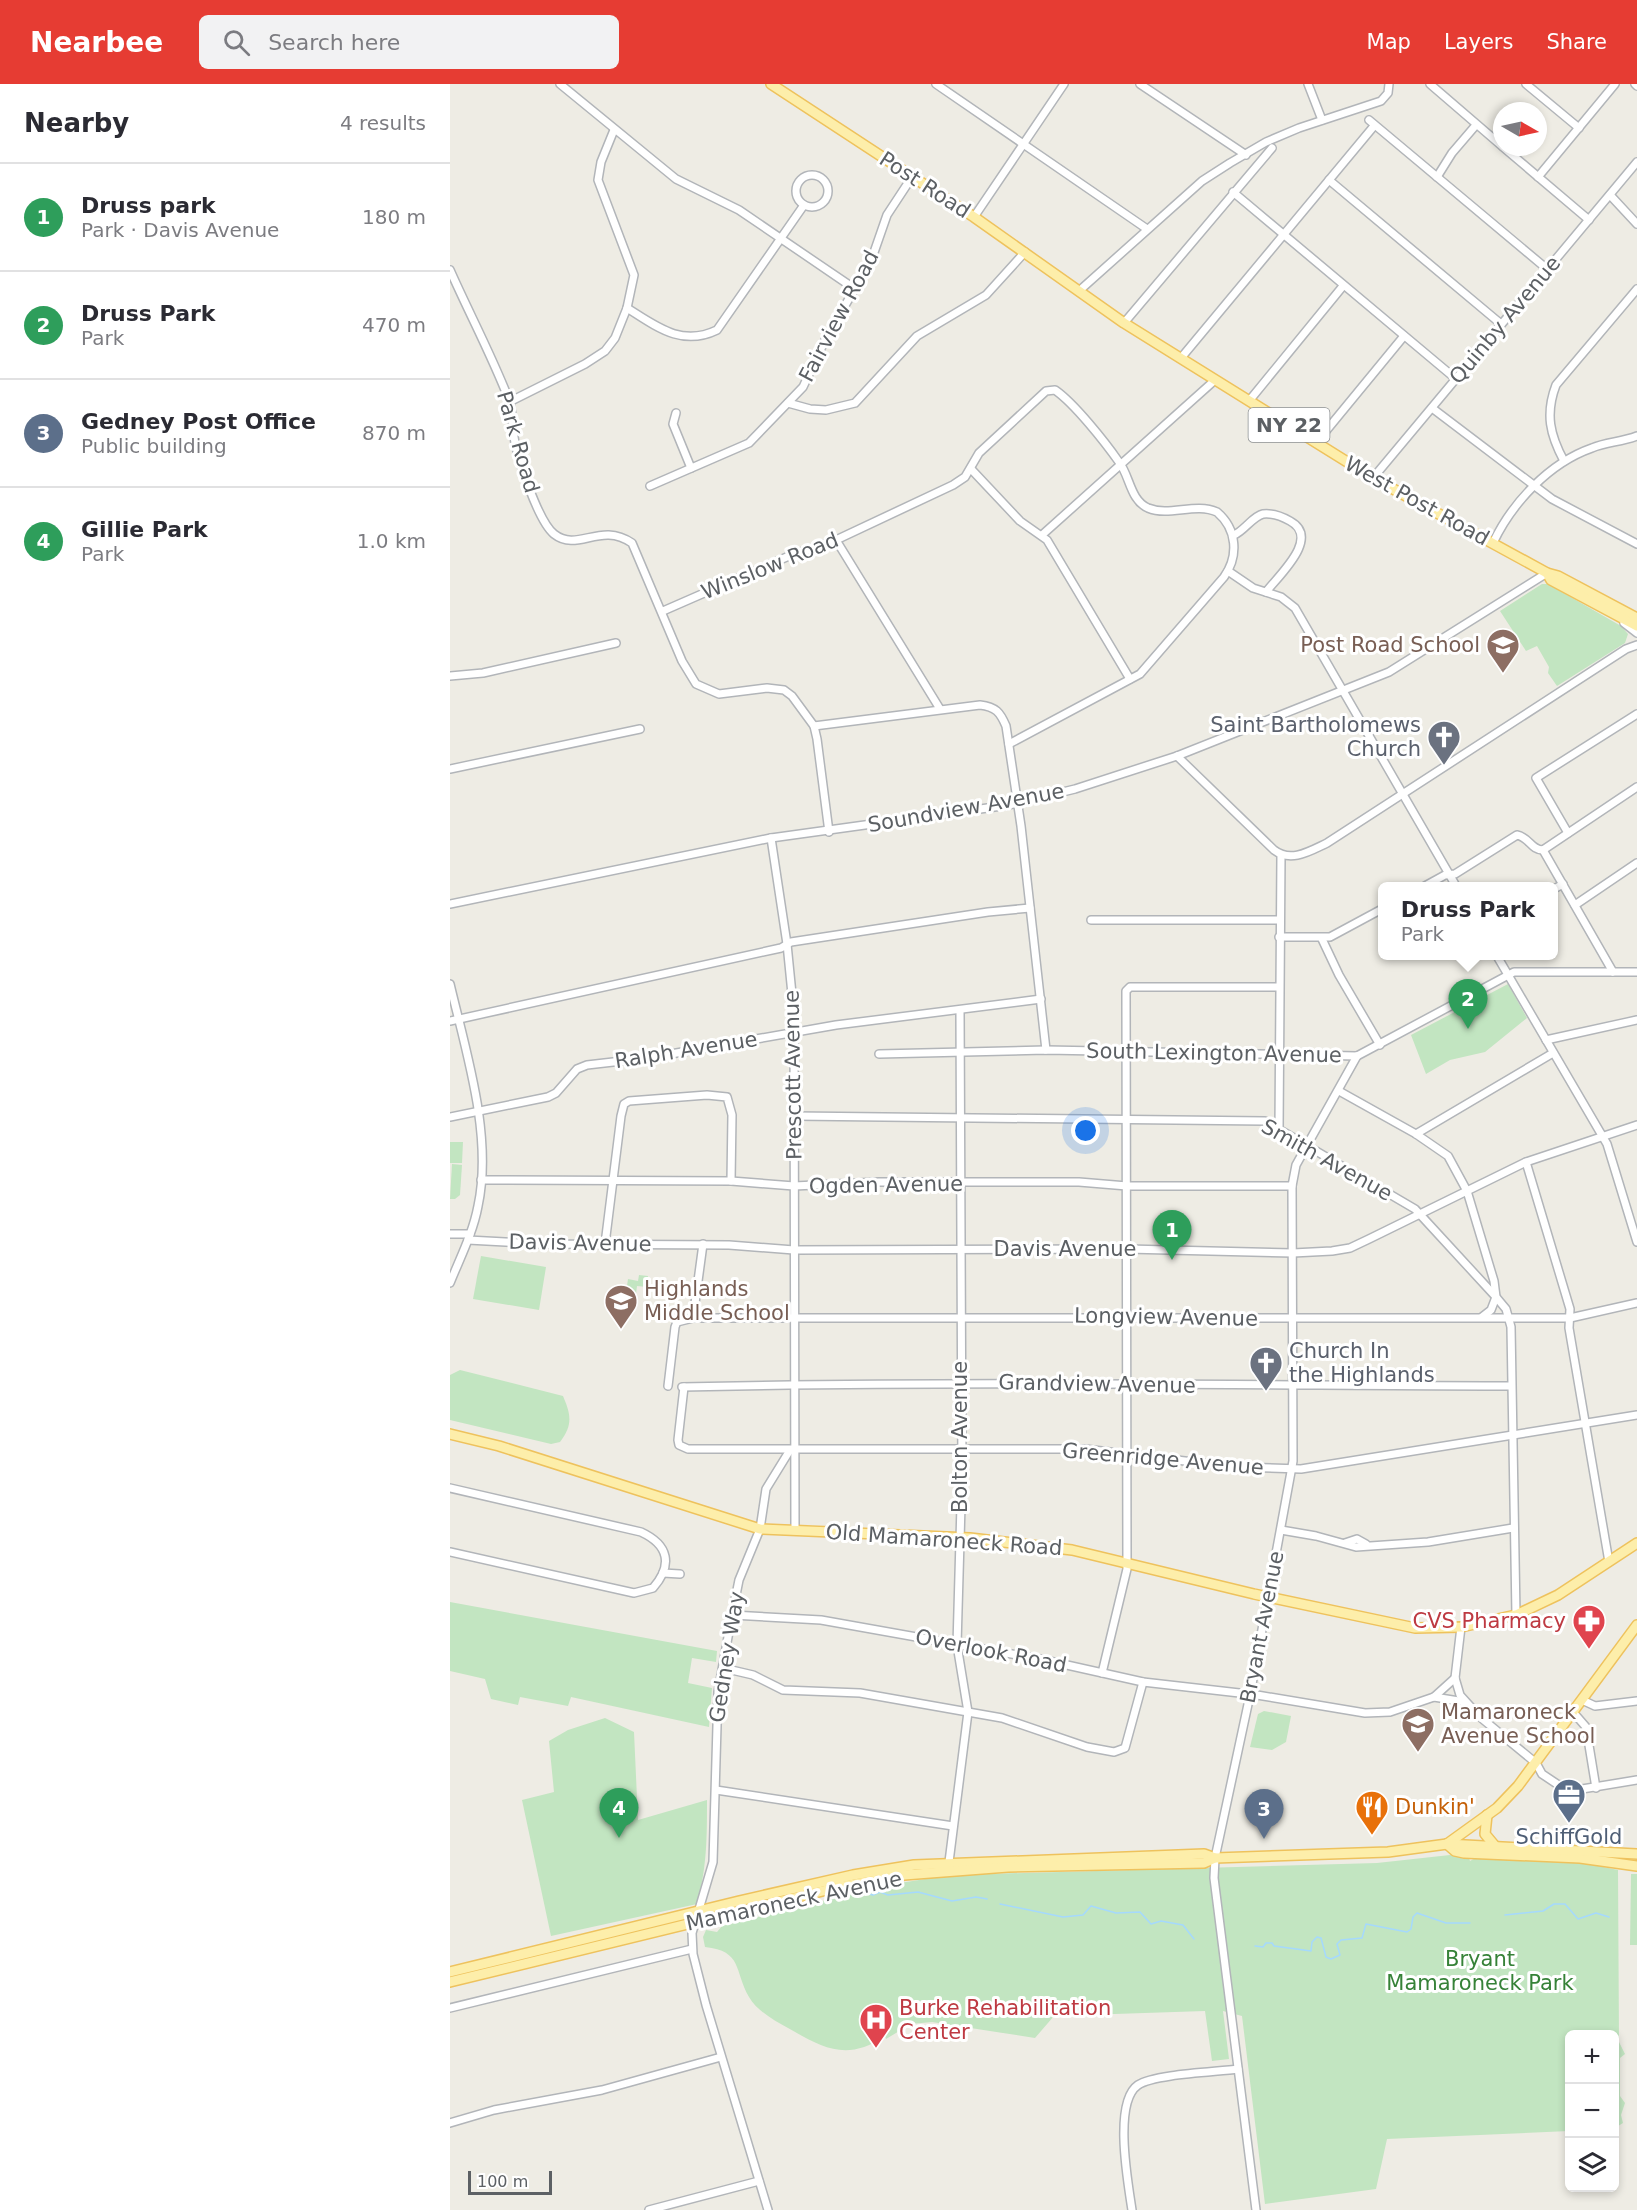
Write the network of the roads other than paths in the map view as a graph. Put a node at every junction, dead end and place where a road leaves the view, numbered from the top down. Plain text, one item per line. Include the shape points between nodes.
1 (560, 84) edge
2 (936, 84) edge
3 (1064, 84) edge
4 (1140, 84) edge
5 (1308, 84) edge
6 (1389, 84) edge
7 (1430, 84) edge
8 (1526, 84) edge
9 (1615, 84) edge
10 (777, 85) edge
11 (1322, 120) junction
12 (1476, 125) junction
13 (1579, 128) junction
14 (614, 130) junction
15 (1493, 139) edge
16 (1024, 143) junction
17 (1272, 148) dead end
18 (1246, 155) junction
19 (1513, 156) edge
20 (1637, 162) edge
21 (912, 177) junction
22 (1437, 177) junction
23 (1538, 177) junction
24 (1329, 180) junction
25 (1233, 192) junction
26 (1610, 195) junction
27 (804, 205) junction
28 (974, 217) junction
29 (1589, 220) junction
30 (1637, 224) edge
31 (1147, 229) junction
32 (1283, 235) junction
33 (781, 238) junction
34 (1025, 252) junction
35 (1547, 269) junction
36 (450, 270) edge
37 (1343, 286) junction
38 (855, 289) junction
39 (1637, 289) edge
40 (1078, 290) junction
41 (627, 308) junction
42 (1124, 323) junction
43 (1501, 324) junction
44 (1404, 336) junction
45 (1181, 358) junction
46 (1456, 379) junction
47 (1215, 380) junction
48 (1249, 400) junction
49 (509, 402) junction
50 (788, 403) junction
51 (1432, 408) junction
52 (676, 413) dead end
53 (1637, 436) edge
54 (1316, 443) junction
55 (1564, 461) junction
56 (1121, 464) junction
57 (691, 468) junction
58 (971, 469) junction
59 (1373, 478) junction
60 (1535, 485) junction
61 (650, 486) dead end
62 (1042, 535) junction
63 (1234, 535) junction
64 (836, 540) junction
65 (1492, 543) junction
66 (1637, 544) edge
67 (1228, 571) junction
68 (1546, 573) junction
69 (1266, 592) junction
70 (663, 611) junction
71 (1637, 618) edge
72 (1635, 629) edge
73 (616, 643) dead end
74 (1637, 645) edge
75 (1626, 649) junction
76 (450, 676) edge
77 (1130, 679) junction
78 (1342, 692) junction
79 (940, 710) junction
80 (1637, 714) edge
81 (814, 726) junction
82 (640, 729) dead end
83 (1009, 744) junction
84 (1177, 756) junction
85 (450, 770) edge
86 (1637, 787) edge
87 (1402, 794) junction
88 (1017, 804) junction
89 (829, 832) junction
90 (1568, 833) junction
91 (771, 838) junction
92 (1544, 850) junction
93 (1281, 855) junction
94 (1637, 863) edge
95 (1449, 875) junction
96 (1434, 882) edge
97 (1453, 882) edge
98 (1563, 884) junction
99 (1558, 887) edge
100 (450, 904) edge
101 (1575, 905) junction
102 (1030, 908) junction
103 (1378, 912) edge
104 (1091, 920) dead end
105 (1279, 920) junction
106 (1279, 937) junction
107 (1322, 939) junction
108 (787, 944) junction
109 (1499, 960) edge
110 (1613, 972) junction
111 (1637, 972) edge
112 (1508, 975) junction
113 (450, 984) edge
114 (1279, 987) junction
115 (1041, 999) junction
116 (960, 1010) junction
117 (458, 1019) junction
118 (1637, 1020) edge
119 (450, 1021) edge
120 (794, 1032) junction
121 (1546, 1040) junction
122 (1380, 1045) junction
123 (1046, 1050) junction
124 (960, 1051) junction
125 (1126, 1053) junction
126 (1280, 1053) junction
127 (1553, 1053) junction
128 (879, 1054) dead end
129 (1357, 1056) junction
130 (1339, 1090) junction
131 (478, 1111) junction
132 (794, 1116) junction
133 (450, 1117) edge
134 (960, 1117) junction
135 (1126, 1120) junction
136 (1637, 1125) edge
137 (1279, 1129) junction
138 (1416, 1134) junction
139 (1602, 1136) junction
140 (1307, 1146) junction
141 (1526, 1162) junction
142 (481, 1180) junction
143 (612, 1181) junction
144 (731, 1181) junction
145 (961, 1183) junction
146 (794, 1186) junction
147 (1127, 1186) junction
148 (1292, 1186) junction
149 (1467, 1191) junction
150 (1420, 1214) junction
151 (1634, 1222) edge
152 (450, 1234) edge
153 (469, 1237) junction
154 (1637, 1242) edge
155 (605, 1244) junction
156 (703, 1244) junction
157 (1127, 1248) junction
158 (961, 1249) junction
159 (794, 1250) junction
160 (1293, 1253) junction
161 (450, 1283) edge
162 (1496, 1297) junction
163 (1637, 1303) edge
164 (1127, 1316) junction
165 (794, 1317) junction
166 (961, 1317) junction
167 (693, 1318) junction
168 (1476, 1318) junction
169 (1509, 1318) junction
170 (1570, 1318) junction
171 (1293, 1319) junction
172 (960, 1382) junction
173 (795, 1385) junction
174 (1126, 1385) junction
175 (668, 1386) dead end
176 (1293, 1386) junction
177 (1511, 1386) junction
178 (1637, 1415) edge
179 (1585, 1424) junction
180 (450, 1434) edge
181 (1512, 1437) junction
182 (961, 1448) junction
183 (684, 1449) joint
184 (793, 1450) junction
185 (1126, 1454) junction
186 (1291, 1469) junction
187 (450, 1488) edge
188 (1513, 1528) junction
189 (760, 1529) junction
190 (795, 1529) junction
191 (1281, 1530) junction
192 (960, 1538) junction
193 (1637, 1543) edge
194 (450, 1552) edge
195 (1609, 1562) junction
196 (1126, 1563) junction
197 (663, 1574) junction
198 (680, 1575) dead end
199 (1269, 1597) junction
200 (732, 1615) junction
201 (1516, 1615) junction
202 (1637, 1625) edge
203 (1461, 1628) junction
204 (957, 1645) junction
205 (723, 1668) junction
206 (1102, 1673) junction
207 (1455, 1678) junction
208 (1143, 1682) junction
209 (1250, 1695) junction
210 (1434, 1697) junction
211 (1582, 1700) junction
212 (1637, 1701) edge
213 (1464, 1702) junction
214 (968, 1712) junction
215 (1573, 1712) junction
216 (1536, 1763) junction
217 (1637, 1780) edge
218 (1596, 1788) junction
219 (716, 1790) junction
220 (1487, 1815) junction
221 (953, 1826) junction
222 (1447, 1844) junction
223 (1495, 1846) junction
224 (1637, 1854) edge
225 (1215, 1858) junction
226 (949, 1862) junction
227 (1637, 1866) edge
228 (701, 1910) junction
229 (696, 1922) junction
230 (692, 1949) junction
231 (450, 1972) edge
232 (450, 1982) edge
233 (450, 2008) edge
234 (721, 2057) junction
235 (1238, 2069) junction
236 (450, 2123) edge
237 (759, 2181) junction
238 (664, 2209) edge
239 (649, 2210) edge
240 (768, 2210) edge
241 (1132, 2210) edge
242 (1256, 2210) edge

1 - 14 street
2 - 16 street
3 - 16 street
4 - 18 street
5 - 11 street
6 - 11 street via 1381,101
7 - 12 street
8 - 13 street
9 - 13 street
10 - 21 main road, Post Road / NY 22
11 - 18 street via 1266,142
12 - 15 street
12 - 22 street
13 - 23 street
14 - 33 street via 675,179 739,210
14 - 41 street via 601,162 599,186 634,275
16 - 28 street
16 - 31 street
17 - 25 street
18 - 31 street via 1202,181
19 - 23 street
20 - 26 street, Quinby Avenue
21 - 28 main road, Post Road / NY 22
21 - 38 street, Fairview Road via 887,215 871,261
22 - 24 street via 1371,123
22 - 35 street
23 - 29 street
24 - 32 street
24 - 43 street
25 - 32 street
25 - 42 street
26 - 29 street, Quinby Avenue
26 - 30 street
27 - 27 street via 815,207 827,197 828,187 819,176 809,175 799,183 797,195
27 - 33 street
28 - 34 main road, Post Road / NY 22
29 - 35 street, Quinby Avenue
31 - 40 street
32 - 37 street
32 - 45 street
33 - 38 street
33 - 41 street via 729,317 712,332 695,337 670,334
34 - 40 main road, Post Road / NY 22
34 - 50 street via 986,295 917,336 855,403 826,410
35 - 43 street, Quinby Avenue
36 - 49 street, Park Road
37 - 44 street
37 - 48 street
38 - 50 street, Fairview Road via 803,387
39 - 55 street via 1556,385 1550,400 1549,425
40 - 42 main road, West Post Road / NY 22
41 - 49 street via 605,351
42 - 45 main road, West Post Road / NY 22
43 - 46 street, Quinby Avenue
44 - 46 street
44 - 54 street
45 - 47 main road, West Post Road / NY 22
46 - 51 street, Quinby Avenue
47 - 48 main road, West Post Road / NY 22
47 - 56 street
48 - 54 main road, West Post Road / NY 22
49 - 70 street, Park Road via 517,450 549,529 571,540 606,533 632,543
50 - 57 street, Fairview Road via 749,443
51 - 59 street, Quinby Avenue
51 - 60 street
52 - 57 street via 673,424
53 - 55 street via 1591,448
54 - 59 main road, West Post Road / NY 22
55 - 60 street
56 - 58 street, Winslow Road via 1063,396 1051,389 979,453
56 - 62 street
56 - 63 street via 1137,498 1148,508 1212,509
57 - 61 street, Fairview Road
58 - 62 street via 1020,521
58 - 64 street, Winslow Road via 953,484
59 - 65 main road, West Post Road / NY 22
60 - 65 street via 1503,523
60 - 66 street via 1552,499
62 - 77 street
63 - 67 street
63 - 69 street via 1260,515 1275,515 1297,526 1303,537 1300,548
64 - 70 street, Winslow Road via 779,560
64 - 79 street
65 - 68 main road, West Post Road / NY 22
67 - 69 street via 1247,585
67 - 77 street via 1151,663
68 - 71 main road, West Post Road / NY 22
68 - 72 main road, West Post Road / NY 22 via 1551,580
68 - 78 street, Soundview Avenue via 1411,660
69 - 78 street via 1281,597 1295,609
70 - 81 street via 682,661 696,684 718,694 780,689 792,696
72 - 75 street
73 - 76 street via 483,673
74 - 75 street
75 - 87 street
77 - 83 street
78 - 84 street, Soundview Avenue
78 - 87 street
79 - 81 street
79 - 83 street via 980,705 995,708 1006,726
80 - 90 street via 1536,778
81 - 89 street
82 - 85 street
83 - 88 street
84 - 88 street, Soundview Avenue
84 - 93 street
86 - 90 street
87 - 93 street via 1327,843 1293,856
87 - 95 street
88 - 89 street, Soundview Avenue
88 - 102 street
89 - 91 street, Soundview Avenue
90 - 92 street
91 - 100 street, Soundview Avenue
91 - 108 street, Prescott Avenue
92 - 95 street via 1536,849 1517,835
92 - 98 street
93 - 105 street
94 - 101 street
95 - 96 street
95 - 97 street
98 - 99 street
98 - 101 street
101 - 110 street
102 - 108 street
102 - 115 street
103 - 107 street
104 - 105 street
105 - 106 street
106 - 107 street
106 - 114 street
107 - 122 street
108 - 117 street
108 - 120 street, Prescott Avenue
109 - 112 street
110 - 111 street, South Lexington Avenue
110 - 112 street, South Lexington Avenue
112 - 121 street
112 - 122 street, South Lexington Avenue
113 - 117 street
114 - 125 street via 1130,987 1125,1000
114 - 126 street
115 - 116 street, Ralph Avenue
115 - 123 street
116 - 120 street, Ralph Avenue
116 - 124 street, Bolton Avenue
117 - 119 street
117 - 131 street
118 - 121 street
120 - 131 street, Ralph Avenue via 587,1065 578,1069 556,1094
120 - 132 street, Prescott Avenue
121 - 127 street
122 - 129 street, South Lexington Avenue
123 - 124 street, South Lexington Avenue
123 - 125 street, South Lexington Avenue
124 - 128 street, South Lexington Avenue
124 - 134 street, Bolton Avenue
125 - 126 street, South Lexington Avenue
125 - 135 street
126 - 129 street, South Lexington Avenue
126 - 137 street
127 - 138 street
127 - 139 street
129 - 130 street, Bryant Avenue
130 - 138 street
130 - 140 street, Bryant Avenue
131 - 133 street, Ralph Avenue
131 - 142 street
132 - 134 street, Smith Avenue
132 - 146 street, Prescott Avenue
134 - 135 street, Smith Avenue
134 - 145 street, Bolton Avenue
135 - 137 street, Smith Avenue via 1258,1119
135 - 147 street
136 - 139 street, Davis Avenue
137 - 140 street, Smith Avenue
138 - 149 street via 1448,1156
139 - 141 street, Davis Avenue
139 - 151 street
140 - 148 street, Bryant Avenue via 1296,1165
140 - 150 street, Smith Avenue
141 - 149 street, Davis Avenue
141 - 170 street
142 - 143 street, Ogden Avenue
142 - 153 street
143 - 144 street, Ogden Avenue
143 - 144 street via 623,1107 629,1101 707,1095 727,1097 732,1115
143 - 155 street
144 - 146 street, Ogden Avenue
145 - 146 street, Ogden Avenue
145 - 147 street, Ogden Avenue via 1079,1182
145 - 158 street, Bolton Avenue
146 - 159 street, Prescott Avenue
147 - 148 street, Ogden Avenue
147 - 157 street
148 - 160 street, Bryant Avenue
149 - 150 street, Davis Avenue
149 - 162 street
150 - 160 street, Davis Avenue via 1350,1248
150 - 162 street, Smith Avenue
151 - 154 street
152 - 153 street, Davis Avenue
153 - 155 street, Davis Avenue
153 - 161 street
155 - 156 street, Davis Avenue
156 - 159 street, Davis Avenue
156 - 167 street
157 - 158 street, Davis Avenue
157 - 160 street, Davis Avenue
157 - 164 street
158 - 159 street, Davis Avenue
158 - 166 street, Bolton Avenue
159 - 165 street, Prescott Avenue
160 - 171 street, Bryant Avenue
162 - 168 street via 1489,1313
162 - 169 street
163 - 170 street, Longview Avenue
164 - 166 street, Longview Avenue
164 - 171 street, Longview Avenue
164 - 174 street
165 - 166 street, Longview Avenue
165 - 167 street, Longview Avenue
165 - 173 street, Prescott Avenue
166 - 172 street, Bolton Avenue
167 - 175 street via 677,1322
168 - 169 street, Longview Avenue
168 - 171 street, Longview Avenue
169 - 170 street, Longview Avenue
169 - 177 street
170 - 179 street
171 - 176 street, Bryant Avenue
172 - 173 street, Grandview Avenue
172 - 174 street, Grandview Avenue
172 - 182 street, Bolton Avenue
173 - 183 street, Grandview Avenue via 683,1387 678,1440
173 - 184 street, Prescott Avenue
174 - 176 street, Grandview Avenue
174 - 185 street
176 - 177 street, Grandview Avenue
176 - 186 street, Bryant Avenue
177 - 181 street
178 - 179 street, Greenridge Avenue
179 - 181 street, Greenridge Avenue
179 - 195 street
180 - 189 main road, Old Mamaroneck Road
181 - 186 street, Greenridge Avenue
181 - 188 street
182 - 184 street, Greenridge Avenue
182 - 185 street, Greenridge Avenue via 1085,1449
182 - 192 street, Bolton Avenue
183 - 184 street, Greenridge Avenue
184 - 189 street, Gedney Way via 766,1489
184 - 190 street, Prescott Avenue
185 - 186 street, Greenridge Avenue via 1235,1467
185 - 196 street
186 - 191 street, Bryant Avenue
187 - 197 street via 641,1532 660,1544 666,1562
188 - 191 street via 1428,1542 1356,1547
188 - 201 street
189 - 190 main road, Old Mamaroneck Road
189 - 200 street, Gedney Way via 739,1580
190 - 192 main road, Old Mamaroneck Road
191 - 199 street, Bryant Avenue
192 - 196 main road, Old Mamaroneck Road via 1072,1550
192 - 204 street, Bolton Avenue
193 - 195 main road, Old Mamaroneck Road
194 - 197 street via 634,1593 653,1588
195 - 201 main road, Old Mamaroneck Road via 1558,1595
196 - 199 main road, Old Mamaroneck Road
196 - 206 street via 1123,1593
197 - 198 street
199 - 203 main road, Old Mamaroneck Road via 1406,1627
199 - 209 street, Bryant Avenue
200 - 204 street, Overlook Road via 820,1620
200 - 205 street, Gedney Way
201 - 203 main road, Old Mamaroneck Road
202 - 211 main road, Mamaroneck Avenue
203 - 207 street
204 - 206 street, Overlook Road
204 - 214 street, Bolton Avenue
205 - 214 street via 753,1675 783,1690 860,1693
205 - 219 street, Gedney Way via 715,1734
206 - 208 street, Overlook Road
207 - 210 street
207 - 213 street
208 - 209 street, Overlook Road
208 - 214 street via 1125,1748 1120,1751 1087,1747 1002,1718
209 - 210 street, Overlook Road via 1375,1713
209 - 225 street, Bryant Avenue
210 - 213 street
211 - 212 street via 1595,1706
211 - 215 main road, Mamaroneck Avenue
213 - 216 street
214 - 221 street, Bolton Avenue
215 - 216 main road, Mamaroneck Avenue
215 - 218 street via 1586,1727
216 - 218 street via 1542,1774 1557,1784 1576,1790
216 - 220 main road, Mamaroneck Avenue via 1512,1793
217 - 218 street
219 - 221 street
219 - 228 street, Gedney Way via 713,1862
220 - 222 main road, Mamaroneck Avenue
220 - 223 main road via 1485,1834
221 - 226 street, Bolton Avenue
222 - 223 main road
222 - 225 main road, Mamaroneck Avenue via 1388,1852
222 - 227 main road via 1464,1853 1580,1858
223 - 224 main road
225 - 226 main road, Mamaroneck Avenue via 1204,1854
225 - 229 main road, Mamaroneck Avenue via 1204,1863 1008,1867 904,1875
225 - 235 street, Bryant Avenue via 1214,1878
226 - 228 main road, Mamaroneck Avenue via 853,1875
228 - 229 street, Gedney Way
228 - 231 main road, Mamaroneck Avenue
229 - 230 street, Gedney Way
229 - 232 main road, Mamaroneck Avenue
230 - 233 street
230 - 234 street
234 - 236 street via 602,2090 494,2110
234 - 237 street
235 - 241 street via 1146,2081 1133,2089 1128,2098 1125,2127
235 - 242 street, Bryant Avenue
237 - 238 street
237 - 240 street
238 - 239 street

